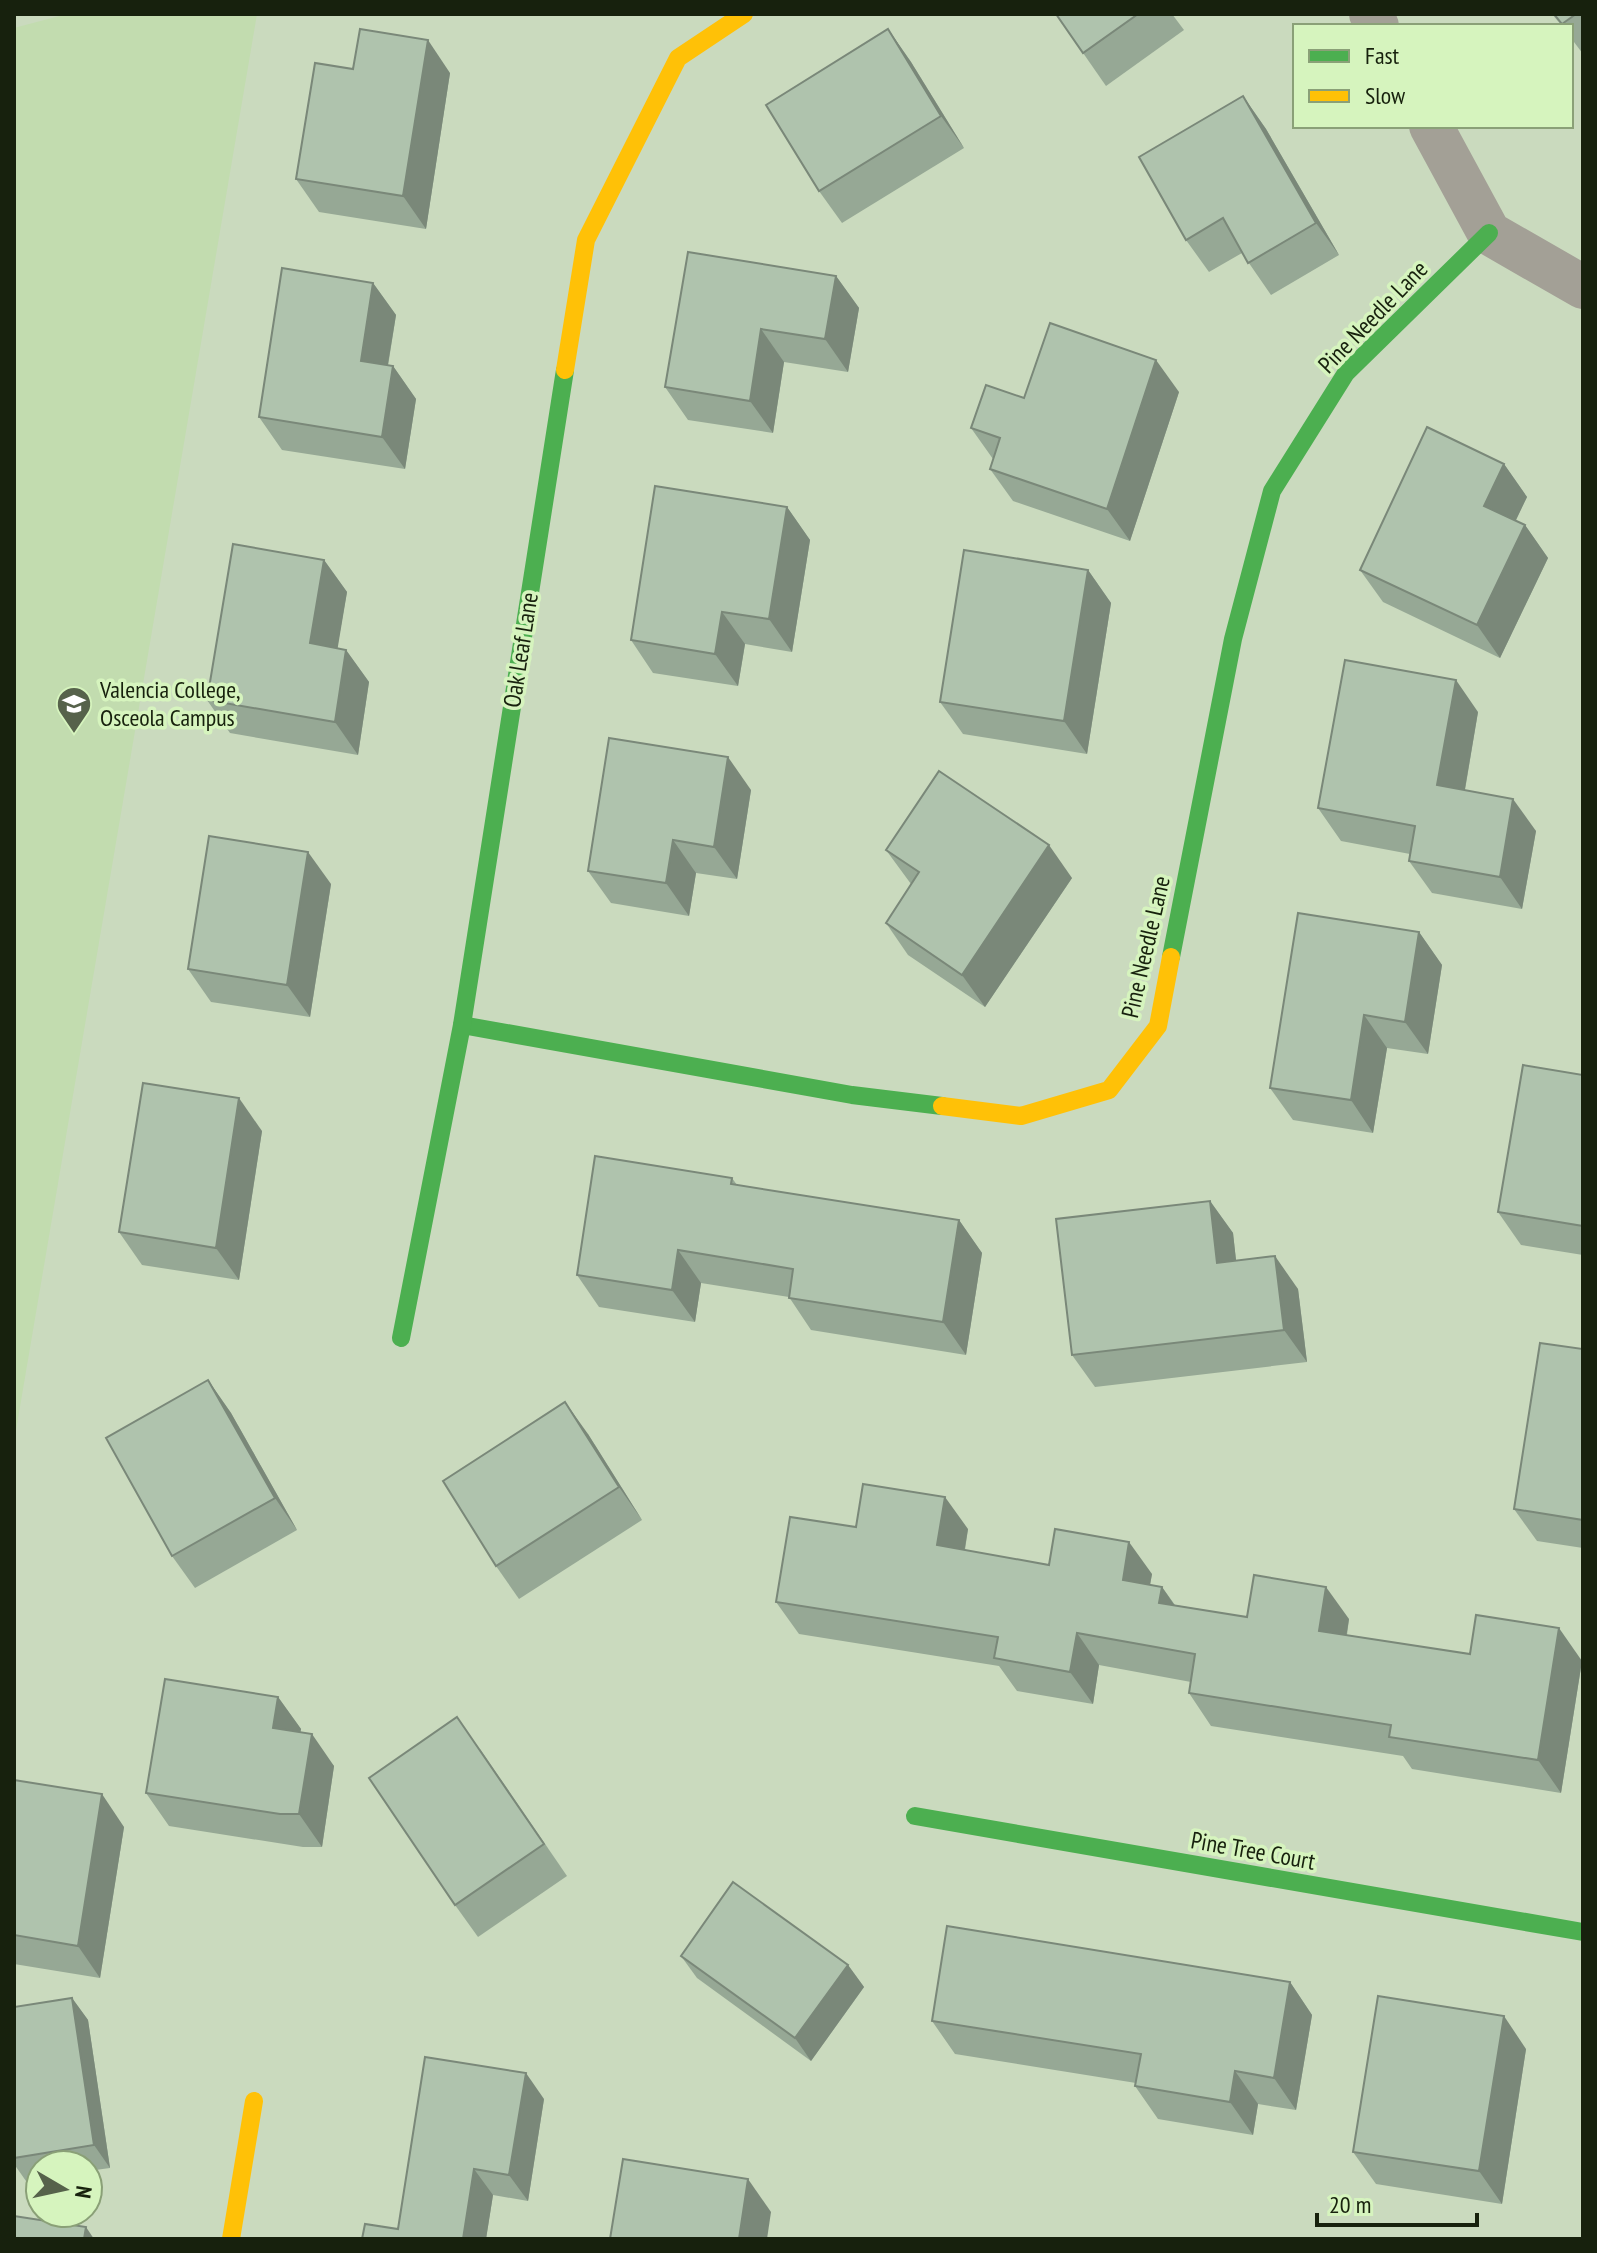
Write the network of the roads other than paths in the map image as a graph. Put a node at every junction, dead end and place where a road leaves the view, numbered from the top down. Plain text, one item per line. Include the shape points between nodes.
1 (744, 14) edge
2 (1432, 128) edge
3 (1489, 233) junction
4 (1583, 287) edge
5 (462, 1025) junction
6 (401, 1338) dead end
7 (915, 1816) dead end
8 (1583, 1932) edge
9 (254, 2101) dead end
10 (231, 2239) edge

1 - 5 street, Oak Leaf Lane via 678,58 586,240
2 - 3 street
3 - 4 street
3 - 5 street, Pine Needle Lane via 1346,373 1272,491 1233,639 1158,1026 1109,1090 1021,1116 852,1095
5 - 6 street, Oak Leaf Lane
7 - 8 street, Pine Tree Court
9 - 10 street

